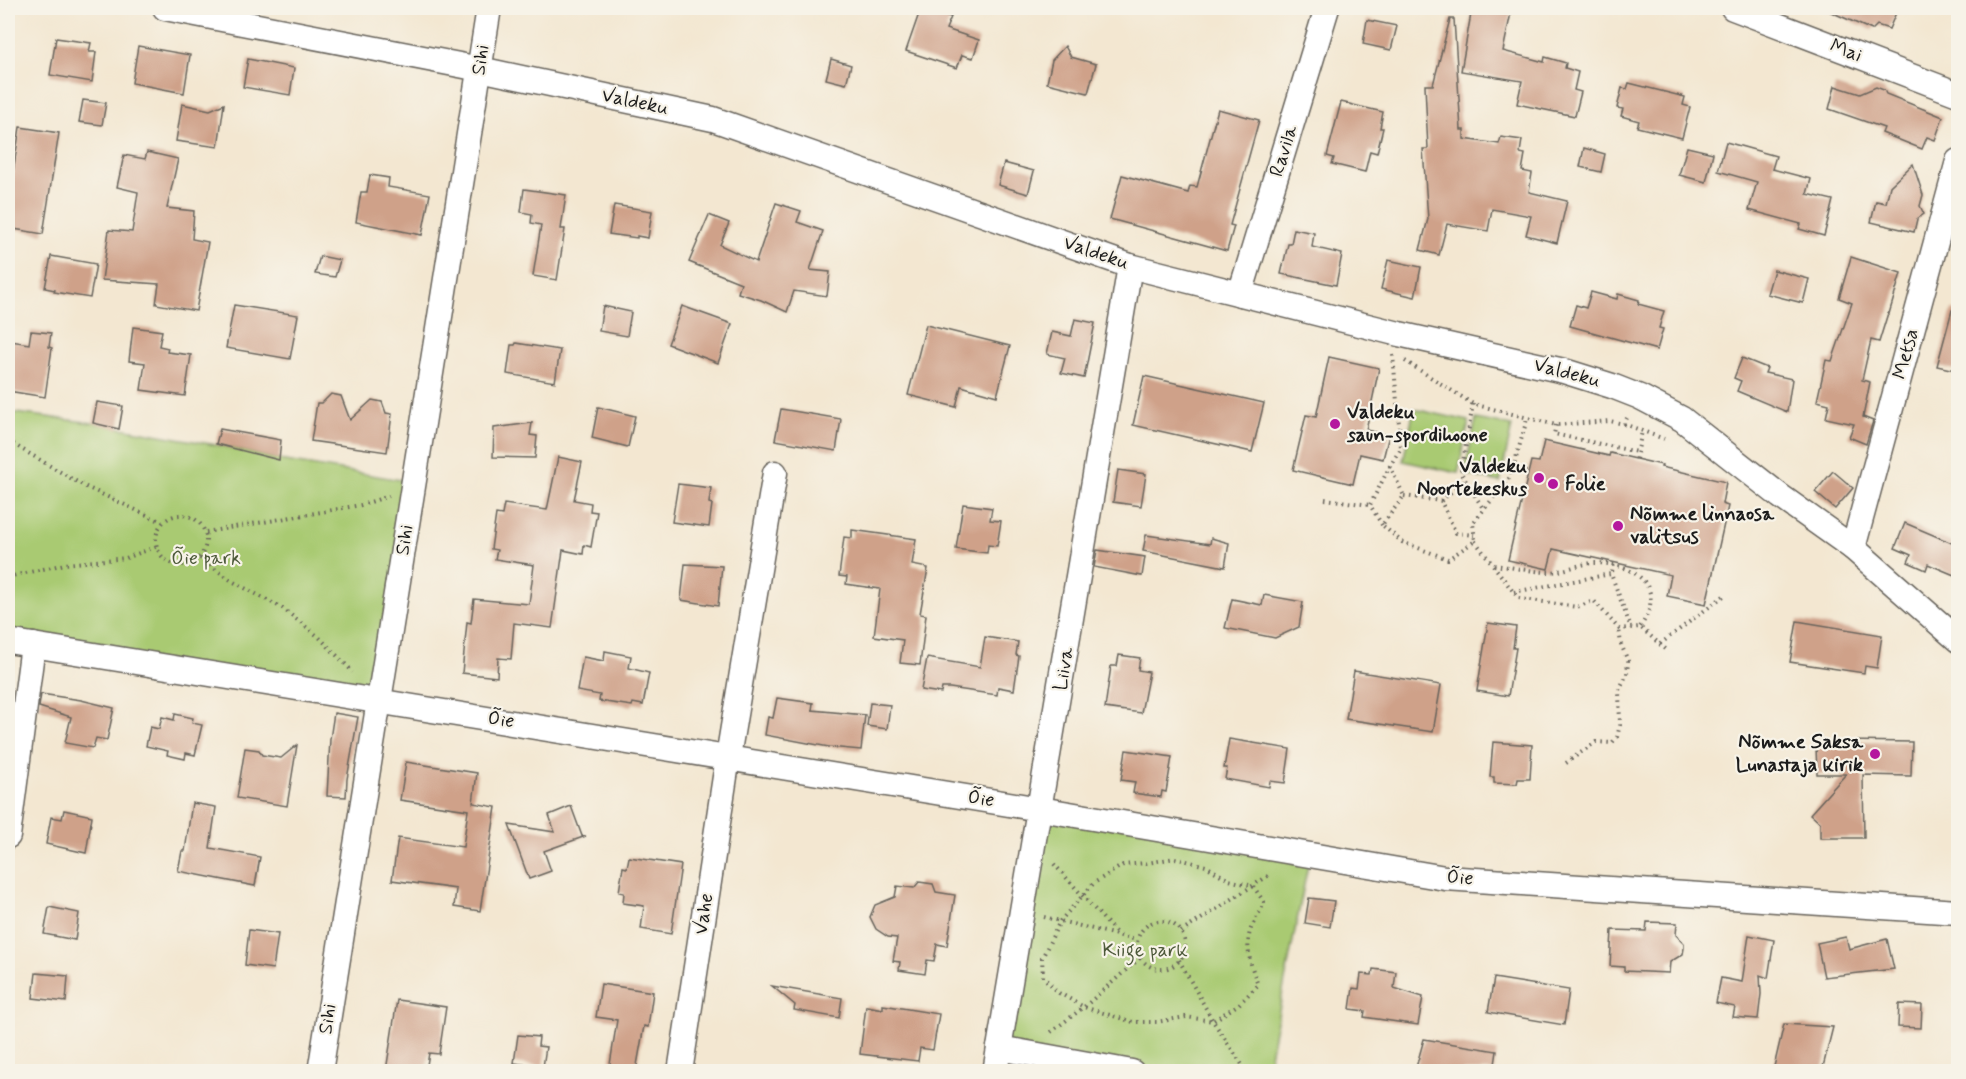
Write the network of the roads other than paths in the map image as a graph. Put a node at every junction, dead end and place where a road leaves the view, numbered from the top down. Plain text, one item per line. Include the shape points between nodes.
1 (165, 8) edge
2 (489, 8) edge
3 (1327, 8) edge
4 (1733, 8) edge
5 (236, 14) edge
6 (480, 69) junction
7 (1959, 93) edge
8 (1959, 161) edge
9 (1130, 266) junction
10 (1240, 294) junction
11 (775, 473) dead end
12 (1853, 548) junction
13 (1959, 640) edge
14 (8, 641) edge
15 (33, 645) junction
16 (372, 701) junction
17 (728, 757) junction
18 (1041, 809) junction
19 (8, 836) edge
20 (1959, 912) edge
21 (999, 1048) junction
22 (320, 1071) edge
23 (680, 1071) edge
24 (995, 1071) edge
25 (1132, 1071) edge

1 - 5 street, Valdeku
2 - 6 street, Sihi
3 - 10 street, Ravila
4 - 7 street, Mai
5 - 6 street, Valdeku
6 - 9 street, Valdeku via 713,119
6 - 16 street, Sihi via 413,489
8 - 12 street, Metsa
9 - 10 street, Valdeku
9 - 18 street, Liiva
10 - 12 street, Valdeku via 1564,371 1640,397 1682,419
11 - 17 street, Vahe
12 - 13 street, Valdeku
14 - 15 street, Õie
15 - 16 street, Õie
15 - 19 street
16 - 17 street, Õie
16 - 22 street, Sihi
17 - 18 street, Õie
17 - 23 street, Vahe
18 - 20 street, Õie via 1445,878
18 - 21 street, Liiva
21 - 24 street, Liiva
21 - 25 street

